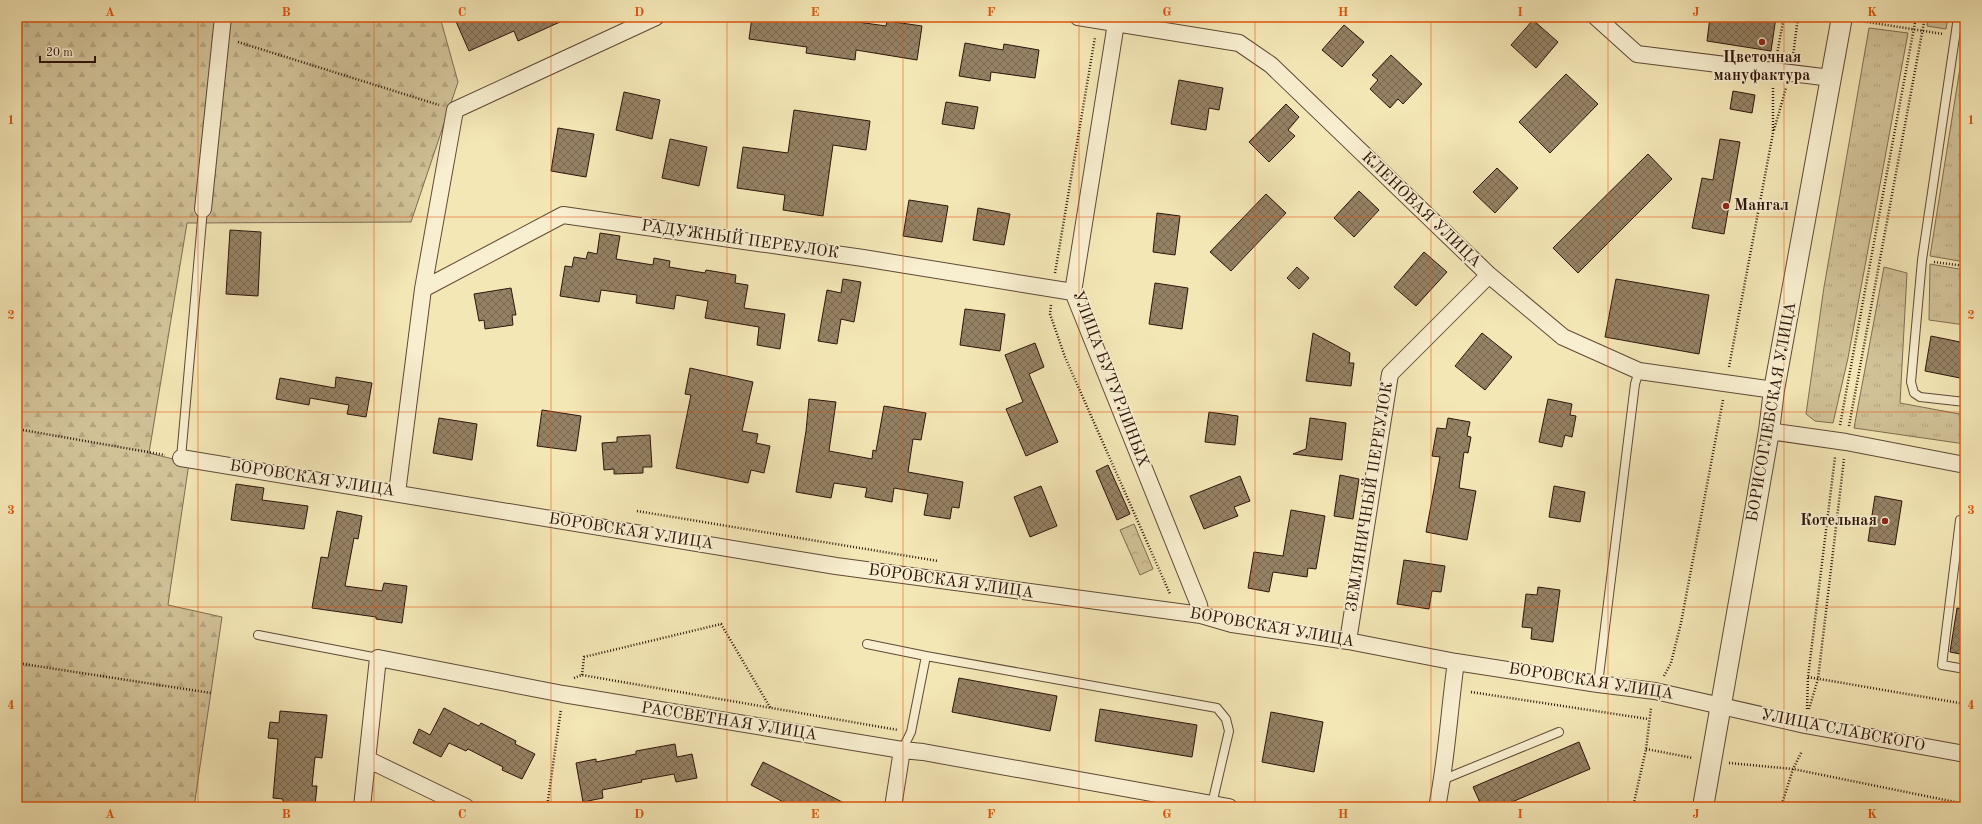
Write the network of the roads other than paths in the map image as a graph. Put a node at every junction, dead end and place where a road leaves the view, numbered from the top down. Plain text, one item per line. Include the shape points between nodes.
1 (223, 17) edge
2 (656, 17) edge
3 (1078, 17) edge
4 (1596, 17) edge
5 (1958, 17) edge
6 (1842, 18) edge
7 (1117, 20) edge
8 (1832, 78) junction
9 (203, 210) joint
10 (1489, 274) junction
11 (423, 289) junction
12 (1073, 292) junction
13 (1639, 371) junction
14 (1774, 390) junction
15 (1965, 402) edge
16 (1769, 431) junction
17 (181, 458) joint
18 (1965, 465) edge
19 (397, 493) junction
20 (1965, 521) edge
21 (1201, 615) junction
22 (258, 635) dead end
23 (1348, 641) junction
24 (867, 644) dead end
25 (926, 656) junction
26 (378, 658) junction
27 (1456, 662) junction
28 (1965, 669) edge
29 (1598, 684) junction
30 (1721, 707) junction
31 (1559, 732) dead end
32 (902, 750) junction
33 (1965, 754) edge
34 (367, 760) junction
35 (1442, 780) junction
36 (1212, 804) junction
37 (362, 807) edge
38 (466, 807) edge
39 (893, 807) edge
40 (1229, 807) edge
41 (1437, 807) edge
42 (1703, 807) edge

1 - 9 street
2 - 11 street via 455,110
3 - 7 street, КЛЕНОВАЯ УЛИЦА
4 - 8 street via 1637,54
5 - 15 lane via 1922,260 1911,387 1920,397
6 - 8 street, БОРИСОГЛЕБСКАЯ УЛИЦА
7 - 10 street, КЛЕНОВАЯ УЛИЦА via 1239,43 1271,65
7 - 12 street, УЛИЦА БУТУРЛИНЫХ
8 - 14 street, БОРИСОГЛЕБСКАЯ УЛИЦА
9 - 17 lane
10 - 13 street, КЛЕНОВАЯ УЛИЦА via 1563,337
10 - 23 street, ЗЕМЛЯНИЧНЫЙ ПЕРЕУЛОК via 1390,374
11 - 12 street, РАДУЖНЫЙ ПЕРЕУЛОК via 563,215 863,258
11 - 19 street
12 - 21 street, УЛИЦА БУТУРЛИНЫХ
13 - 14 street, КЛЕНОВАЯ УЛИЦА
13 - 29 lane via 1635,384
14 - 16 street, БОРИСОГЛЕБСКАЯ УЛИЦА
16 - 18 street
16 - 30 street, БОРИСОГЛЕБСКАЯ УЛИЦА
17 - 19 street, БОРОВСКАЯ УЛИЦА
19 - 21 street, БОРОВСКАЯ УЛИЦА via 836,566
20 - 28 lane via 1960,520 1942,665
21 - 23 street, БОРОВСКАЯ УЛИЦА via 1232,624
22 - 26 lane
23 - 27 street, БОРОВСКАЯ УЛИЦА
24 - 25 lane
25 - 32 lane via 911,732
25 - 36 lane via 1217,708 1226,719 1229,731
26 - 32 street, РАССВЕТНАЯ УЛИЦА via 563,694
26 - 34 street
27 - 29 street, БОРОВСКАЯ УЛИЦА
27 - 35 street
29 - 30 street, БОРОВСКАЯ УЛИЦА via 1655,691
30 - 33 street, УЛИЦА СЛАВСКОГО via 1805,726
30 - 42 street, БОРИСОГЛЕБСКАЯ УЛИЦА
31 - 35 lane
32 - 36 street, РАССВЕТНАЯ УЛИЦА
32 - 39 street
34 - 37 street
34 - 38 street
35 - 41 street
36 - 40 street, РАССВЕТНАЯ УЛИЦА

